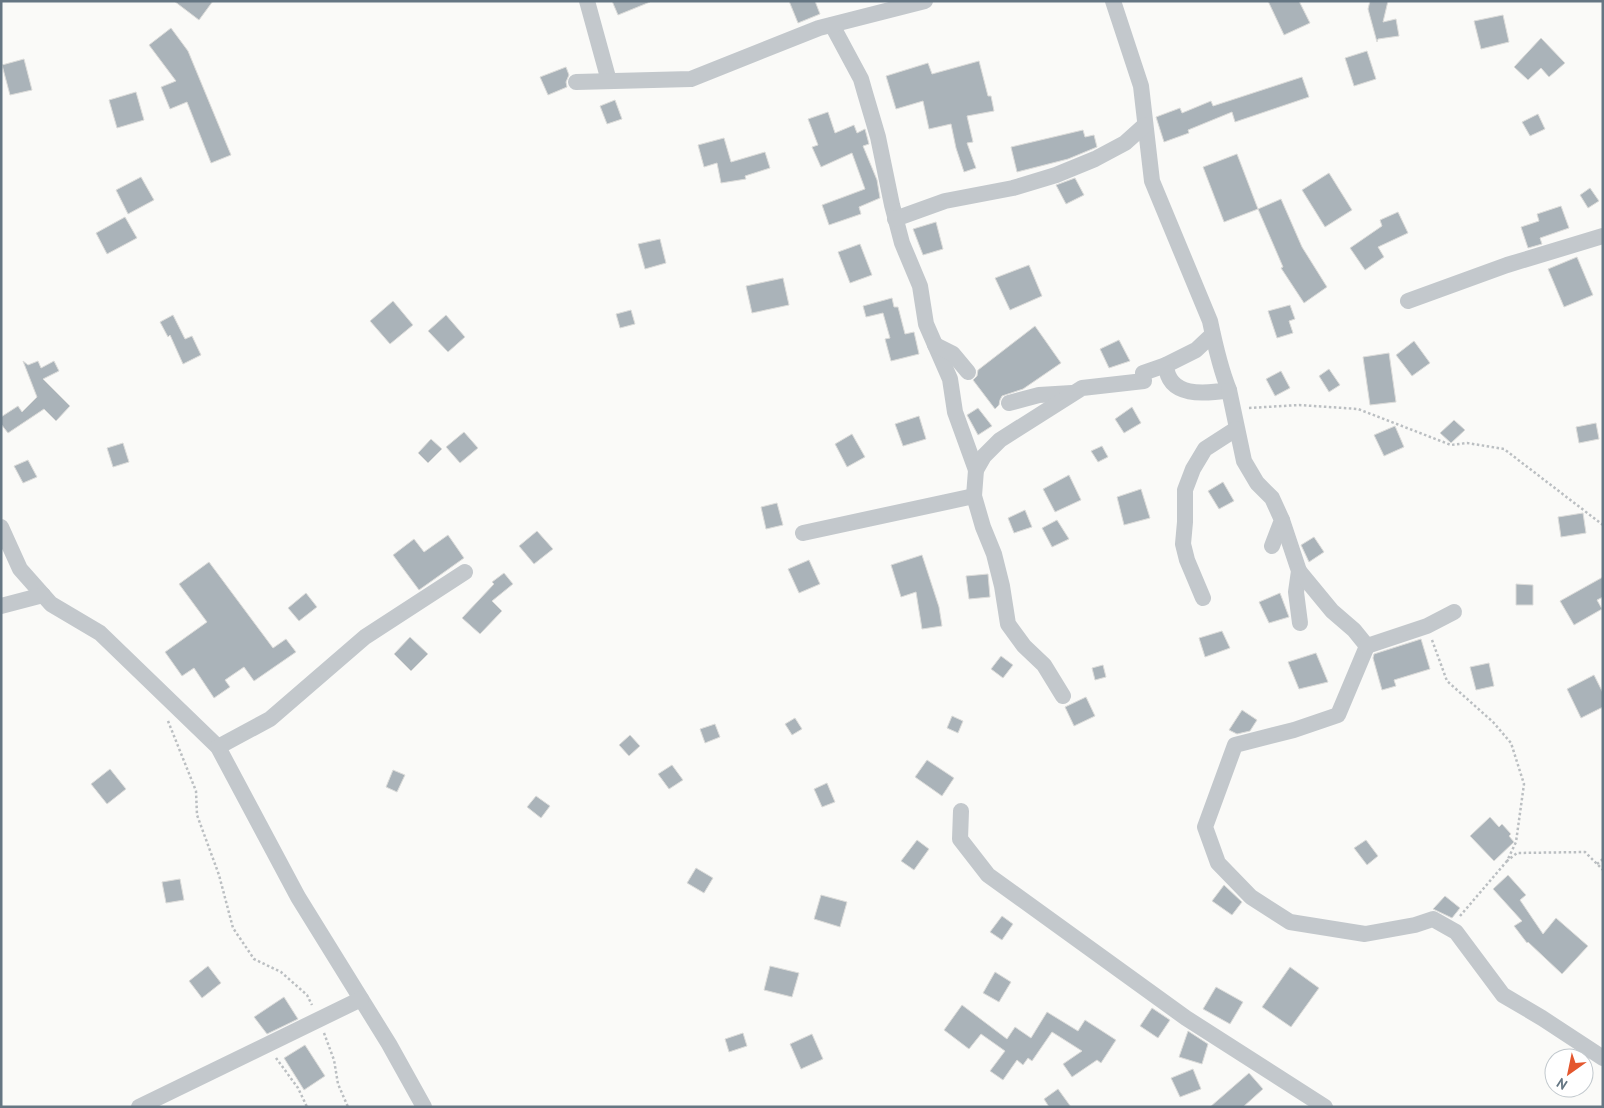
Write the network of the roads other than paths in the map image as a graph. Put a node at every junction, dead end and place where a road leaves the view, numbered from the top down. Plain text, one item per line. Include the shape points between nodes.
1 (587, 1) edge
2 (925, 1) edge
3 (1113, 1) edge
4 (832, 25) junction
5 (609, 81) junction
6 (576, 82) dead end
7 (1145, 125) junction
8 (895, 219) junction
9 (1603, 236) edge
10 (1408, 301) dead end
11 (1213, 334) junction
12 (935, 344) junction
13 (1166, 365) junction
14 (968, 372) dead end
15 (1229, 390) junction
16 (1074, 393) junction
17 (1009, 403) dead end
18 (1236, 429) junction
19 (976, 470) junction
20 (974, 496) junction
21 (1282, 520) junction
22 (1, 527) edge
23 (803, 533) dead end
24 (1272, 546) dead end
25 (1299, 571) junction
26 (465, 572) dead end
27 (43, 596) junction
28 (1203, 598) dead end
29 (1, 606) edge
30 (1454, 612) dead end
31 (1300, 623) dead end
32 (1367, 646) junction
33 (1063, 696) dead end
34 (218, 746) junction
35 (961, 812) dead end
36 (361, 999) junction
37 (1603, 1058) edge
38 (139, 1107) edge
39 (424, 1107) edge
40 (1325, 1107) edge

1 - 5 street
2 - 4 street
3 - 7 street via 1140,86
4 - 5 street via 691,79
4 - 8 street via 860,78 878,137
5 - 6 street
7 - 8 street via 1125,144 1056,175 1014,188 945,201
7 - 11 street via 1152,181
8 - 12 street via 920,286 926,324
9 - 10 street via 1507,265
11 - 13 street via 1196,350
11 - 15 street
12 - 14 street via 953,354
12 - 19 street via 950,379 955,412
13 - 15 street via 1171,382 1182,389 1196,393
13 - 16 street via 1143,373 1144,381 1082,388
15 - 18 street
16 - 17 street via 1039,395
16 - 19 street via 1000,440
18 - 21 street via 1244,460 1257,484 1272,498
18 - 28 street via 1205,449 1185,490 1183,544
19 - 20 street
20 - 23 street
20 - 33 street via 994,554 1008,624 1044,665
21 - 24 street
21 - 25 street
22 - 27 street via 20,570
25 - 31 street via 1296,592
25 - 32 street
26 - 34 street via 365,637 270,719
27 - 29 street
27 - 34 street via 100,633
30 - 32 street via 1427,626
32 - 37 street via 1338,715 1235,745 1205,827 1218,863 1251,897 1290,922 1365,934 1415,925 1433,918 1456,932 1503,995
34 - 36 street via 298,897
35 - 40 street via 960,838 988,875 1186,1018
36 - 38 street
36 - 39 street

